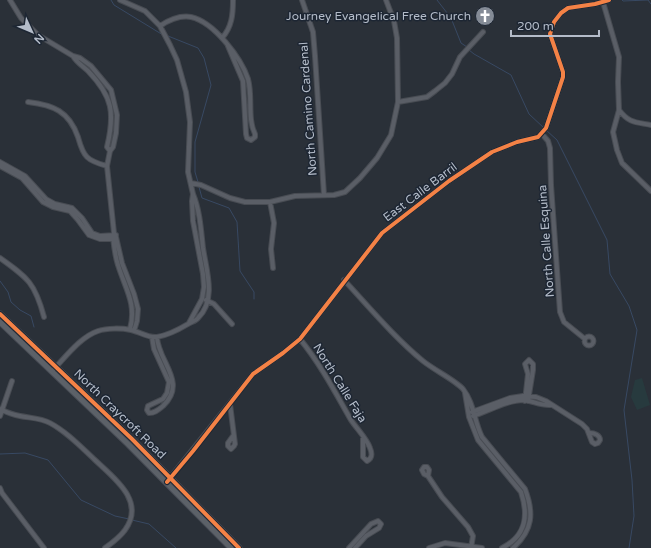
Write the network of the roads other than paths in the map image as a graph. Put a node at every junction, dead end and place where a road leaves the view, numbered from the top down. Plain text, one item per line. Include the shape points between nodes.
1 (10, 0) edge
2 (120, 0) edge
3 (233, 0) edge
4 (302, 0) edge
5 (386, 0) edge
6 (609, 0) edge
7 (602, 2) junction
8 (160, 26) junction
9 (482, 32) dead end
10 (222, 38) junction
11 (228, 46) junction
12 (28, 102) dead end
13 (398, 102) junction
14 (619, 110) junction
15 (651, 125) edge
16 (542, 134) junction
17 (0, 164) edge
18 (107, 166) junction
19 (191, 183) junction
20 (651, 191) edge
21 (193, 194) junction
22 (324, 195) junction
23 (270, 202) junction
24 (114, 236) junction
25 (0, 258) edge
26 (273, 268) dead end
27 (344, 280) junction
28 (202, 299) junction
29 (207, 301) junction
30 (0, 315) edge
31 (44, 317) dead end
32 (0, 322) edge
33 (189, 323) junction
34 (232, 324) dead end
35 (132, 330) junction
36 (152, 337) junction
37 (157, 337) junction
38 (300, 339) junction
39 (585, 339) dead end
40 (54, 369) junction
41 (12, 381) dead end
42 (465, 392) junction
43 (527, 398) junction
44 (230, 404) junction
45 (1, 410) edge
46 (474, 413) junction
47 (468, 415) junction
48 (0, 416) edge
49 (590, 433) dead end
50 (233, 436) dead end
51 (363, 438) junction
52 (428, 476) dead end
53 (169, 480) junction
54 (0, 488) edge
55 (471, 547) edge
56 (44, 548) edge
57 (105, 548) edge
58 (231, 548) edge
59 (239, 548) edge
60 (349, 548) edge
61 (355, 548) edge
62 (429, 548) edge
63 (482, 548) edge
64 (502, 548) edge
65 (513, 548) edge

1 - 18 street via 21,18 38,35 91,66 111,90 117,122
2 - 8 street via 145,11
3 - 10 street via 233,15
4 - 22 street, North Camino Cardenal via 313,32
5 - 13 street via 397,38
6 - 7 street
7 - 14 street via 619,57
7 - 16 street via 568,8 554,22 550,34 563,77
8 - 10 street via 178,17 190,17 201,21
8 - 19 street via 177,60 186,92 190,122 188,172
9 - 13 street via 460,57 445,83 435,92 427,97
10 - 11 street
11 - 11 street via 243,81 246,134 251,140 255,134 248,79 236,54
12 - 18 street via 46,104 60,111 73,125 86,156
13 - 22 street via 391,135 377,158 345,192
14 - 15 street via 626,118 636,123
14 - 20 street via 613,132 620,158
16 - 27 street, East Calle Barril via 492,152 449,181 382,233
16 - 39 street, North Calle Esquina via 550,148 560,312 564,322
17 - 24 street via 25,176 46,199 72,208 92,233
18 - 24 street
19 - 21 street
19 - 23 street via 245,202
21 - 28 street via 193,221 203,274
21 - 29 street via 200,220 208,273
22 - 23 street via 295,196
23 - 26 street via 274,224 271,249
24 - 35 street via 127,283 138,309 137,320
25 - 31 street via 25,276 35,289
27 - 38 street, East Calle Barril
27 - 42 street via 411,350
28 - 29 street
28 - 33 street
29 - 33 street via 198,319
29 - 34 street
30 - 40 main road, North Craycroft Road
32 - 40 main road, North Craycroft Road
33 - 37 street
35 - 36 street
35 - 40 street via 107,329 86,336
36 - 37 street
36 - 37 street via 154,349 169,382 167,394 163,399 148,406 149,413 156,412 167,402 173,387 173,379 160,352
38 - 44 street, East Calle Barril via 253,374
38 - 51 street, North Calle Faja via 325,373
40 - 53 main road, North Craycroft Road via 132,439
41 - 45 street
42 - 46 street
42 - 47 street
43 - 43 street via 528,374 525,364 529,360 533,364 533,370
43 - 46 street
43 - 49 street via 545,406 552,405 582,424
44 - 50 street
44 - 53 street, East Calle Barril
45 - 48 street
45 - 57 street via 49,422 63,431 128,494 132,504 132,518 126,530
46 - 47 street
46 - 65 street via 482,437 525,489 529,499 529,525 520,542
47 - 64 street via 478,440 520,492 524,501 525,516 521,531 510,544
51 - 51 street, North Calle Faja via 363,457 367,461 372,455 368,442
52 - 55 street via 468,527 473,536
53 - 58 main road, North Craycroft Road
53 - 59 main road, North Craycroft Road
54 - 56 street
55 - 62 street via 445,543
55 - 63 street
60 - 61 street via 371,524 380,522 379,528 369,533

